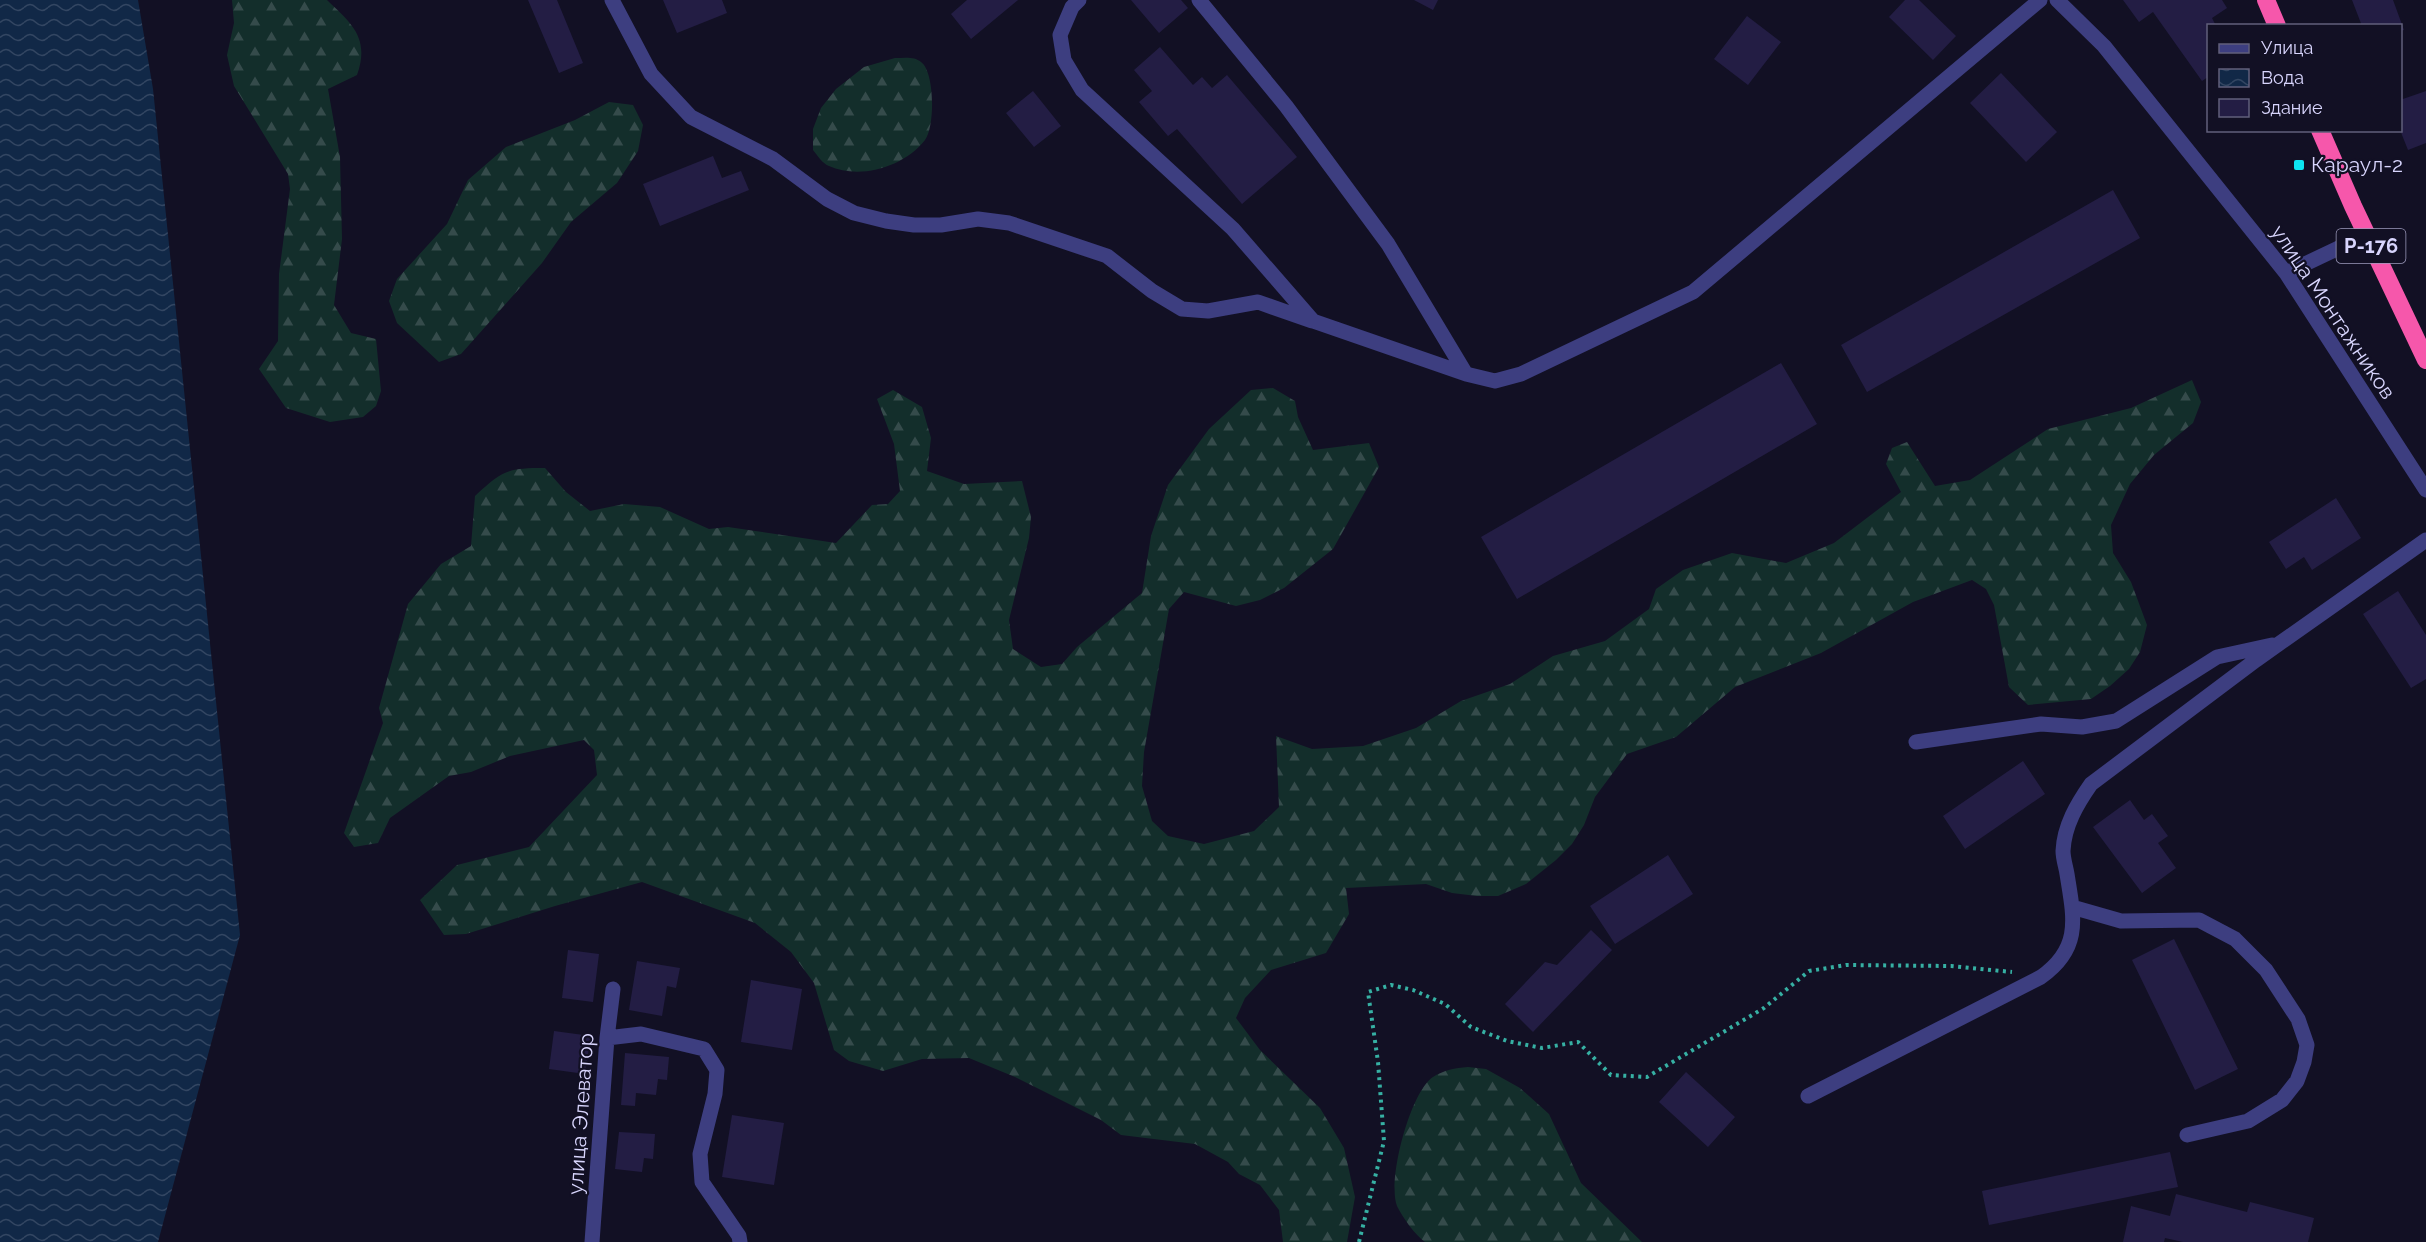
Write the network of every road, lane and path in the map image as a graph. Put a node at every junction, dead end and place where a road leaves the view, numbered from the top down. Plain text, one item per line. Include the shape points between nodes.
1 (612, 0) edge
2 (1079, 0) edge
3 (1199, 0) edge
4 (2040, 0) edge
5 (2057, 0) edge
6 (2266, 0) edge
7 (2276, 24) edge
8 (2321, 132) edge
9 (2366, 236) junction
10 (2286, 273) junction
11 (1313, 321) junction
12 (2426, 360) edge
13 (1466, 374) junction
14 (2426, 490) edge
15 (2426, 540) edge
16 (2281, 642) junction
17 (1916, 742) dead end
18 (2072, 907) junction
19 (2041, 977) junction
20 (613, 989) dead end
21 (607, 1038) junction
22 (1808, 1096) dead end
23 (2187, 1135) dead end
24 (592, 1242) edge
25 (740, 1242) edge
26 (1359, 1242) edge

1 - 11 street via 651,74 691,117 773,159 827,199 854,213 914,225 978,219 1009,223 1107,256 1182,309 1208,311 1257,302
2 - 11 street via 1060,35 1064,60 1082,90 1233,229
3 - 13 street via 1286,106 1388,243
4 - 13 street via 1693,292 1521,374 1495,381
5 - 10 street, улица Монтажников via 2104,46
6 - 7 highway
8 - 9 highway, Р-176
9 - 10 street
9 - 12 highway, Р-176
10 - 14 street, улица Монтажников
11 - 13 street
15 - 16 street
16 - 17 street via 2217,657 2116,721 2082,727 2041,724
16 - 18 street via 2091,784 2068,825 2063,851
18 - 19 street via 2072,932 2066,952 2056,967
18 - 23 street via 2121,921 2199,920 2243,946 2266,969 2298,1019 2307,1045 2304,1062 2297,1081 2282,1100 2248,1122
19 - 22 street
19 - 26 path via 1951,966 1846,965 1809,971 1764,1008 1647,1077 1611,1075 1578,1042 1542,1048 1507,1041 1471,1027 1445,1004 1413,990 1391,985 1368,992 1384,1141
20 - 21 street, улица Элеватор
21 - 24 street, улица Элеватор
21 - 25 street via 641,1034 704,1049 717,1070 716,1094 700,1154 702,1182

